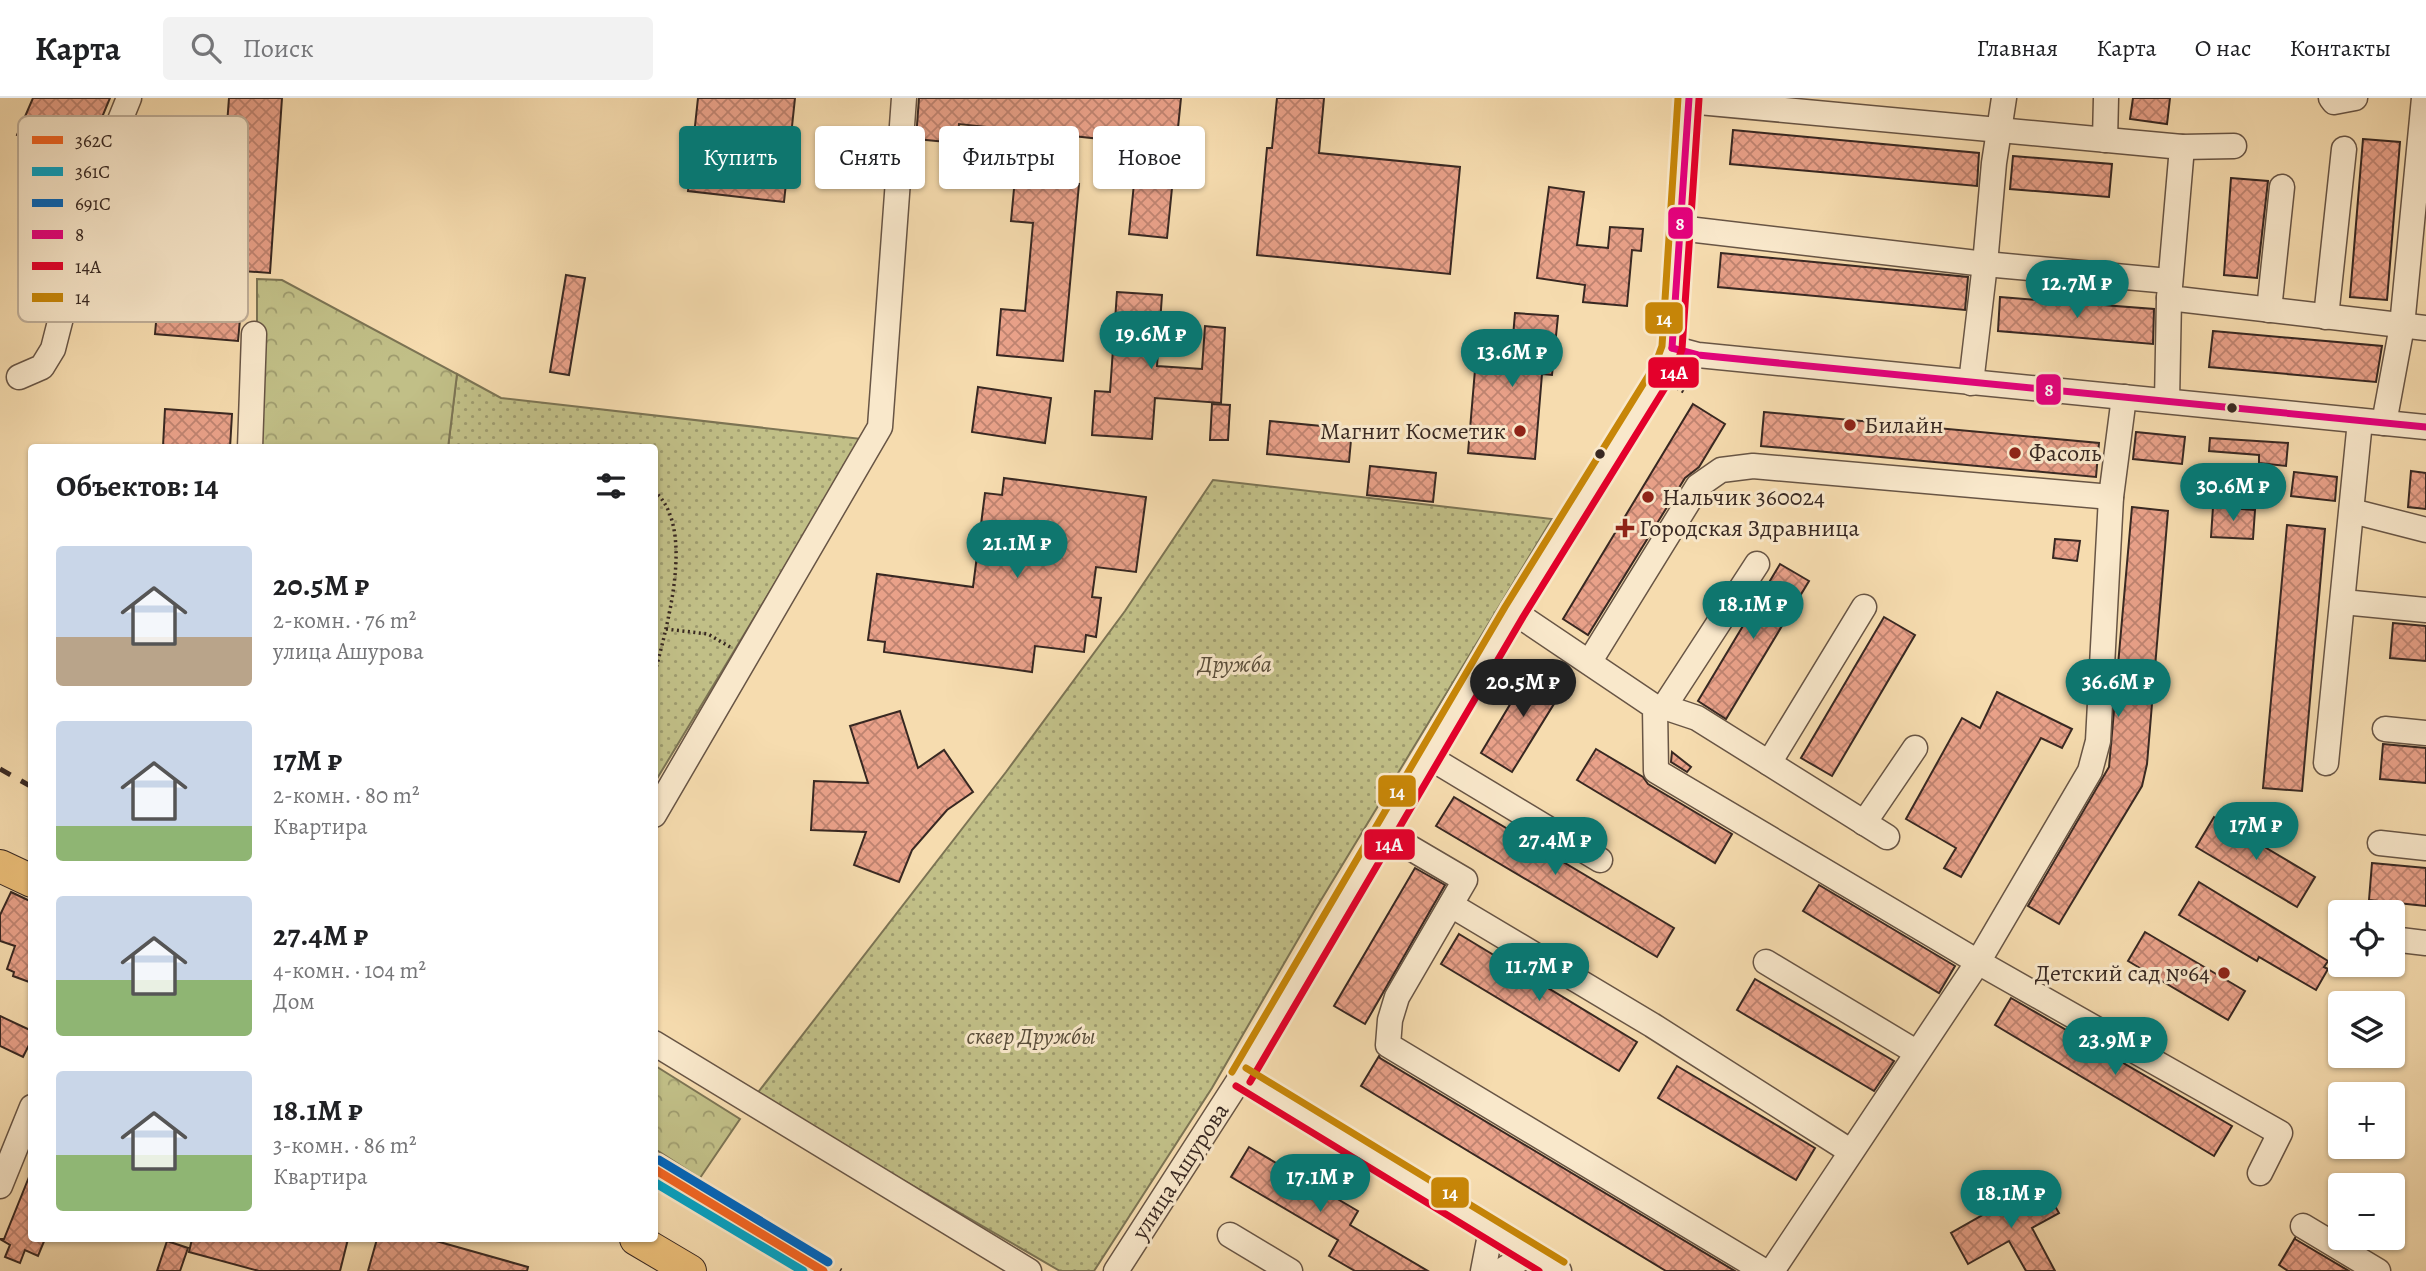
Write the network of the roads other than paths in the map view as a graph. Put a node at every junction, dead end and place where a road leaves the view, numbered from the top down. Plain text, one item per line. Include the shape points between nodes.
1 (129, 98) edge
2 (904, 98) edge
3 (2004, 98) edge
4 (2106, 98) edge
5 (2331, 98) edge
6 (2355, 98) edge
7 (2424, 98) edge
8 (1689, 100) edge
9 (1789, 104) edge
10 (1898, 110) edge
11 (122, 116) edge
12 (2000, 130) junction
13 (2105, 140) junction
14 (2234, 146) dead end
15 (2182, 147) junction
16 (2344, 149) dead end
17 (2282, 187) dead end
18 (1679, 228) junction
19 (1985, 264) junction
20 (2169, 289) junction
21 (2269, 310) junction
22 (2326, 317) junction
23 (60, 322) edge
24 (2414, 327) edge
25 (254, 334) dead end
26 (1672, 348) junction
27 (19, 377) dead end
28 (1971, 383) junction
29 (2124, 397) junction
30 (2167, 401) junction
31 (2372, 422) junction
32 (2426, 427) edge
33 (250, 444) edge
34 (2111, 497) junction
35 (2352, 511) junction
36 (2426, 530) edge
37 (1757, 564) dead end
38 (2343, 602) junction
39 (1864, 607) dead end
40 (2426, 610) edge
41 (1514, 612) junction
42 (1590, 661) junction
43 (1659, 707) junction
44 (2385, 729) dead end
45 (2426, 733) edge
46 (1915, 748) dead end
47 (1429, 757) junction
48 (1769, 763) junction
49 (2326, 763) dead end
50 (658, 809) edge
51 (1864, 823) junction
52 (1385, 833) junction
53 (1887, 837) dead end
54 (2380, 843) dead end
55 (2426, 848) edge
56 (1600, 860) dead end
57 (0, 866) edge
58 (28, 879) edge
59 (1451, 905) junction
60 (2405, 941) edge
61 (2426, 943) edge
62 (1766, 962) dead end
63 (1978, 962) junction
64 (658, 1045) edge
65 (1916, 1052) junction
66 (1241, 1077) junction
67 (28, 1115) edge
68 (1850, 1152) junction
69 (4, 1160) edge
70 (2260, 1173) dead end
71 (0, 1186) edge
72 (2303, 1226) dead end
73 (1491, 1230) junction
74 (1230, 1235) dead end
75 (641, 1242) edge
76 (1530, 1253) junction
77 (690, 1271) edge
78 (1029, 1271) edge
79 (1116, 1271) edge
80 (1290, 1271) edge
81 (1483, 1271) edge
82 (1501, 1271) edge
83 (1559, 1271) edge
84 (1764, 1271) edge
85 (1772, 1271) edge
86 (2378, 1271) edge

1 - 11 street
2 - 50 street via 880,427
3 - 12 street
4 - 13 street
5 - 6 street via 2334,103
7 - 24 street
8 - 9 street
8 - 18 street, улица Ашурова
9 - 10 street
10 - 12 street
12 - 13 street
12 - 19 street
13 - 15 street
14 - 15 street
15 - 20 street
16 - 22 street
17 - 21 street
18 - 19 street
18 - 26 street, улица Ашурова
19 - 20 street
19 - 28 street
20 - 21 street
20 - 30 street
21 - 22 street
22 - 24 street
23 - 27 street via 53,349 42,367
24 - 31 street
25 - 33 street
26 - 28 street via 1698,355
26 - 41 street, улица Ашурова via 1664,370
28 - 29 street
29 - 30 street
29 - 34 street
30 - 31 street
31 - 32 street
31 - 35 street
34 - 42 street via 1753,466 1721,470 1698,486
34 - 63 street via 2098,741 2090,771
35 - 36 street
35 - 38 street
37 - 43 street
38 - 40 street
38 - 49 street
39 - 48 street
41 - 42 street
41 - 47 street, улица Ашурова
42 - 43 street
43 - 48 street via 1697,718
43 - 63 street via 1656,771
44 - 45 street
46 - 51 street
47 - 52 street, улица Ашурова
47 - 56 street
48 - 51 street
51 - 53 street
52 - 59 street via 1465,880
52 - 66 street, улица Ашурова
54 - 55 street
57 - 58 main road
59 - 68 street via 1653,1025
59 - 84 street via 1397,997 1388,1045
60 - 61 street
62 - 65 street
63 - 65 street
63 - 70 street via 2280,1133
64 - 78 street
65 - 68 street
66 - 73 street
66 - 79 street, улица Ашурова
67 - 69 street
68 - 85 street
69 - 71 street
72 - 86 street
73 - 76 street
73 - 81 street
74 - 80 street
75 - 77 main road
76 - 82 street
76 - 83 street

